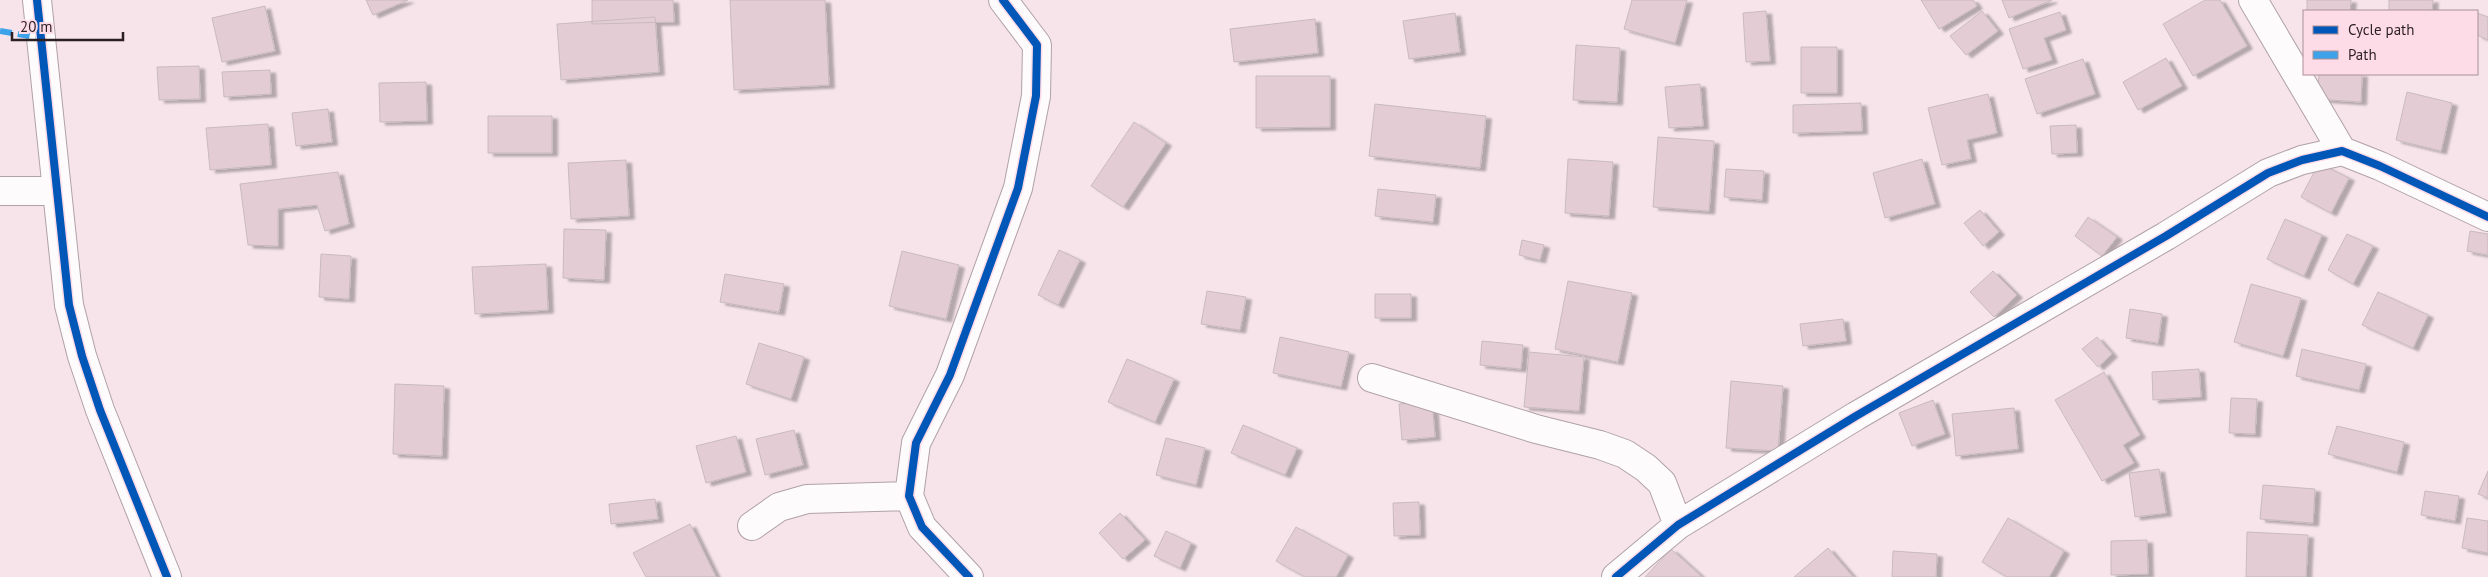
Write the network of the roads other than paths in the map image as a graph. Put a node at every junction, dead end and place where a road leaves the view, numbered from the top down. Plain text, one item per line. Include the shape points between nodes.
1 (37, 0) edge
2 (1003, 0) edge
3 (2253, 0) edge
4 (2342, 151) junction
5 (0, 191) edge
6 (57, 191) junction
7 (2488, 217) edge
8 (1372, 378) dead end
9 (909, 496) junction
10 (1678, 525) junction
11 (752, 526) dead end
12 (167, 577) edge
13 (969, 577) edge
14 (1616, 577) edge

1 - 6 street
2 - 9 street via 1037,45 1034,105 1018,188 950,375 916,443
3 - 4 street
4 - 7 street
4 - 10 street via 2302,160 2268,173
5 - 6 street
6 - 12 street via 69,305 82,356 122,470
8 - 10 street via 1625,454 1662,483
9 - 11 street via 807,499 779,507
9 - 13 street via 922,527
10 - 14 street

